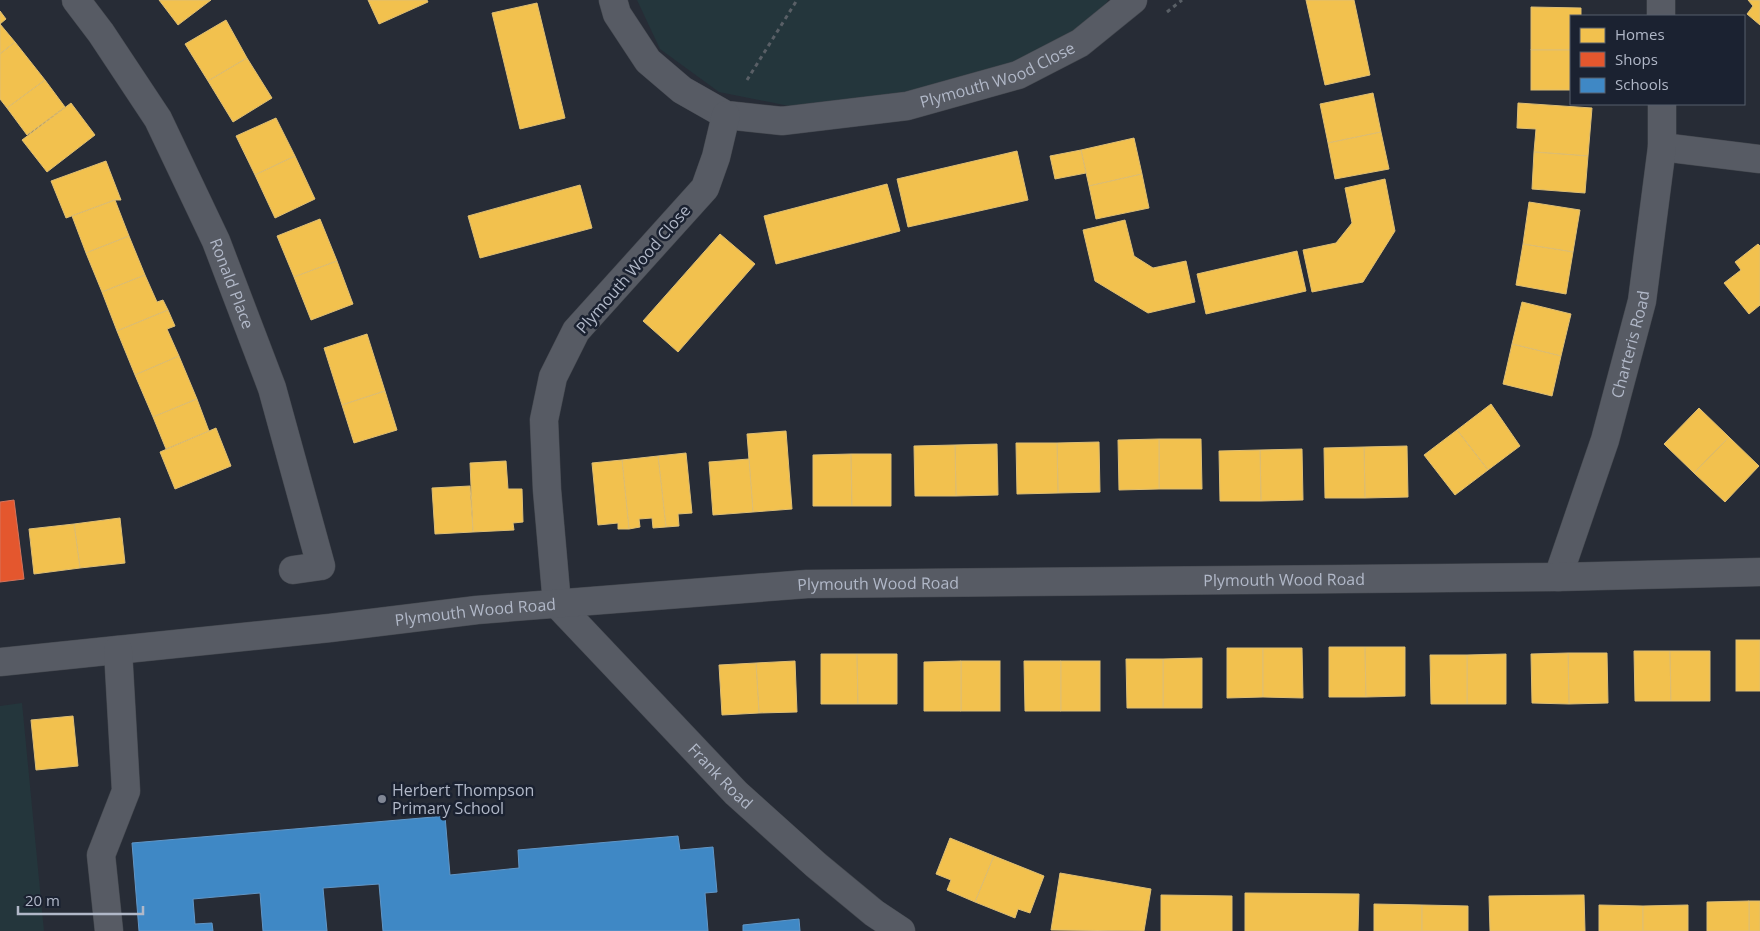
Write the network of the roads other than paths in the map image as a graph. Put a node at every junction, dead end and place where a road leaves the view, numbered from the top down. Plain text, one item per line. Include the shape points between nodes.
1 (76, 0) edge
2 (612, 0) edge
3 (1133, 0) edge
4 (1661, 0) edge
5 (1661, 15) edge
6 (1662, 105) edge
7 (726, 116) junction
8 (1662, 147) junction
9 (1760, 159) edge
10 (293, 570) dead end
11 (1760, 572) edge
12 (1558, 577) junction
13 (556, 604) junction
14 (118, 650) junction
15 (0, 662) edge
16 (108, 931) edge
17 (901, 931) edge

1 - 10 street, Ronald Place via 158,119 220,250 272,388 321,566
2 - 7 street, Plymouth Wood Close via 617,14 648,61 682,90
3 - 7 street, Plymouth Wood Close via 1080,43 1018,75 908,106 782,121
4 - 5 street
6 - 8 street, Charteris Road
7 - 13 street, Plymouth Wood Close via 705,188 576,331 553,377 544,420
8 - 9 street
8 - 12 street, Charteris Road via 1642,301 1605,440
11 - 12 street, Plymouth Wood Road
12 - 13 street, Plymouth Wood Road via 807,584
13 - 14 street, Plymouth Wood Road
13 - 17 street, Frank Road via 736,793 816,865
14 - 15 street, Plymouth Wood Road
14 - 16 street via 126,791 102,854

